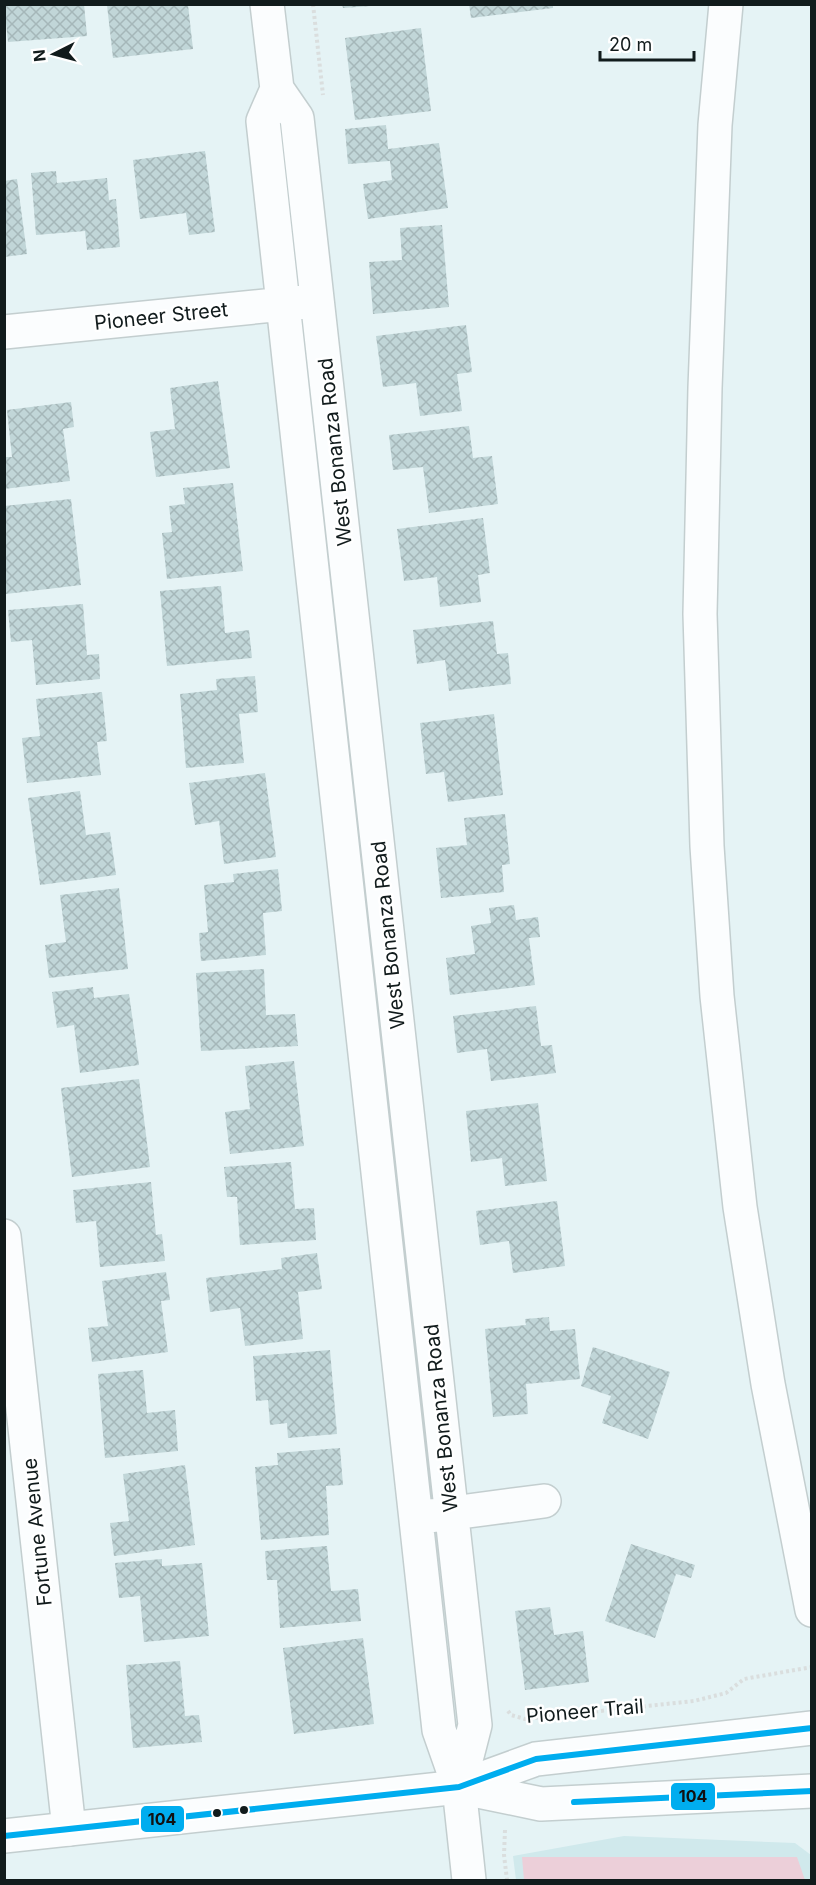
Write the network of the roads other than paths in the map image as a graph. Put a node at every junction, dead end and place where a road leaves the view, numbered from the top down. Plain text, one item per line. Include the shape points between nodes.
1 (267, 4) edge
2 (726, 4) edge
3 (277, 89) junction
4 (318, 300) junction
5 (283, 304) junction
6 (4, 332) edge
7 (357, 652) junction
8 (322, 657) junction
9 (4, 1236) edge
10 (15, 1424) edge
11 (544, 1501) dead end
12 (452, 1513) junction
13 (416, 1517) junction
14 (812, 1610) edge
15 (812, 1728) edge
16 (459, 1787) junction
17 (812, 1791) edge
18 (69, 1829) junction
19 (4, 1836) edge
20 (469, 1881) edge

1 - 3 main road, West Bonanza Road
2 - 14 main road via 715,125 705,388 700,614 707,856 717,996 740,1207 768,1384
3 - 4 main road, West Bonanza Road via 297,118
3 - 5 main road, West Bonanza Road via 263,121
4 - 5 main road, Pioneer Street
4 - 7 main road, West Bonanza Road
5 - 6 main road, Pioneer Street
5 - 8 main road, West Bonanza Road
7 - 8 main road
7 - 12 main road, West Bonanza Road
8 - 13 main road, West Bonanza Road
9 - 10 main road, Fortune Avenue
10 - 18 main road, Fortune Avenue
11 - 12 main road
12 - 13 main road
12 - 16 main road, West Bonanza Road via 475,1725
13 - 16 main road, West Bonanza Road via 439,1730
15 - 16 main road via 536,1759
16 - 17 main road via 541,1804
16 - 18 main road
16 - 20 main road, West Bonanza Road
18 - 19 main road

